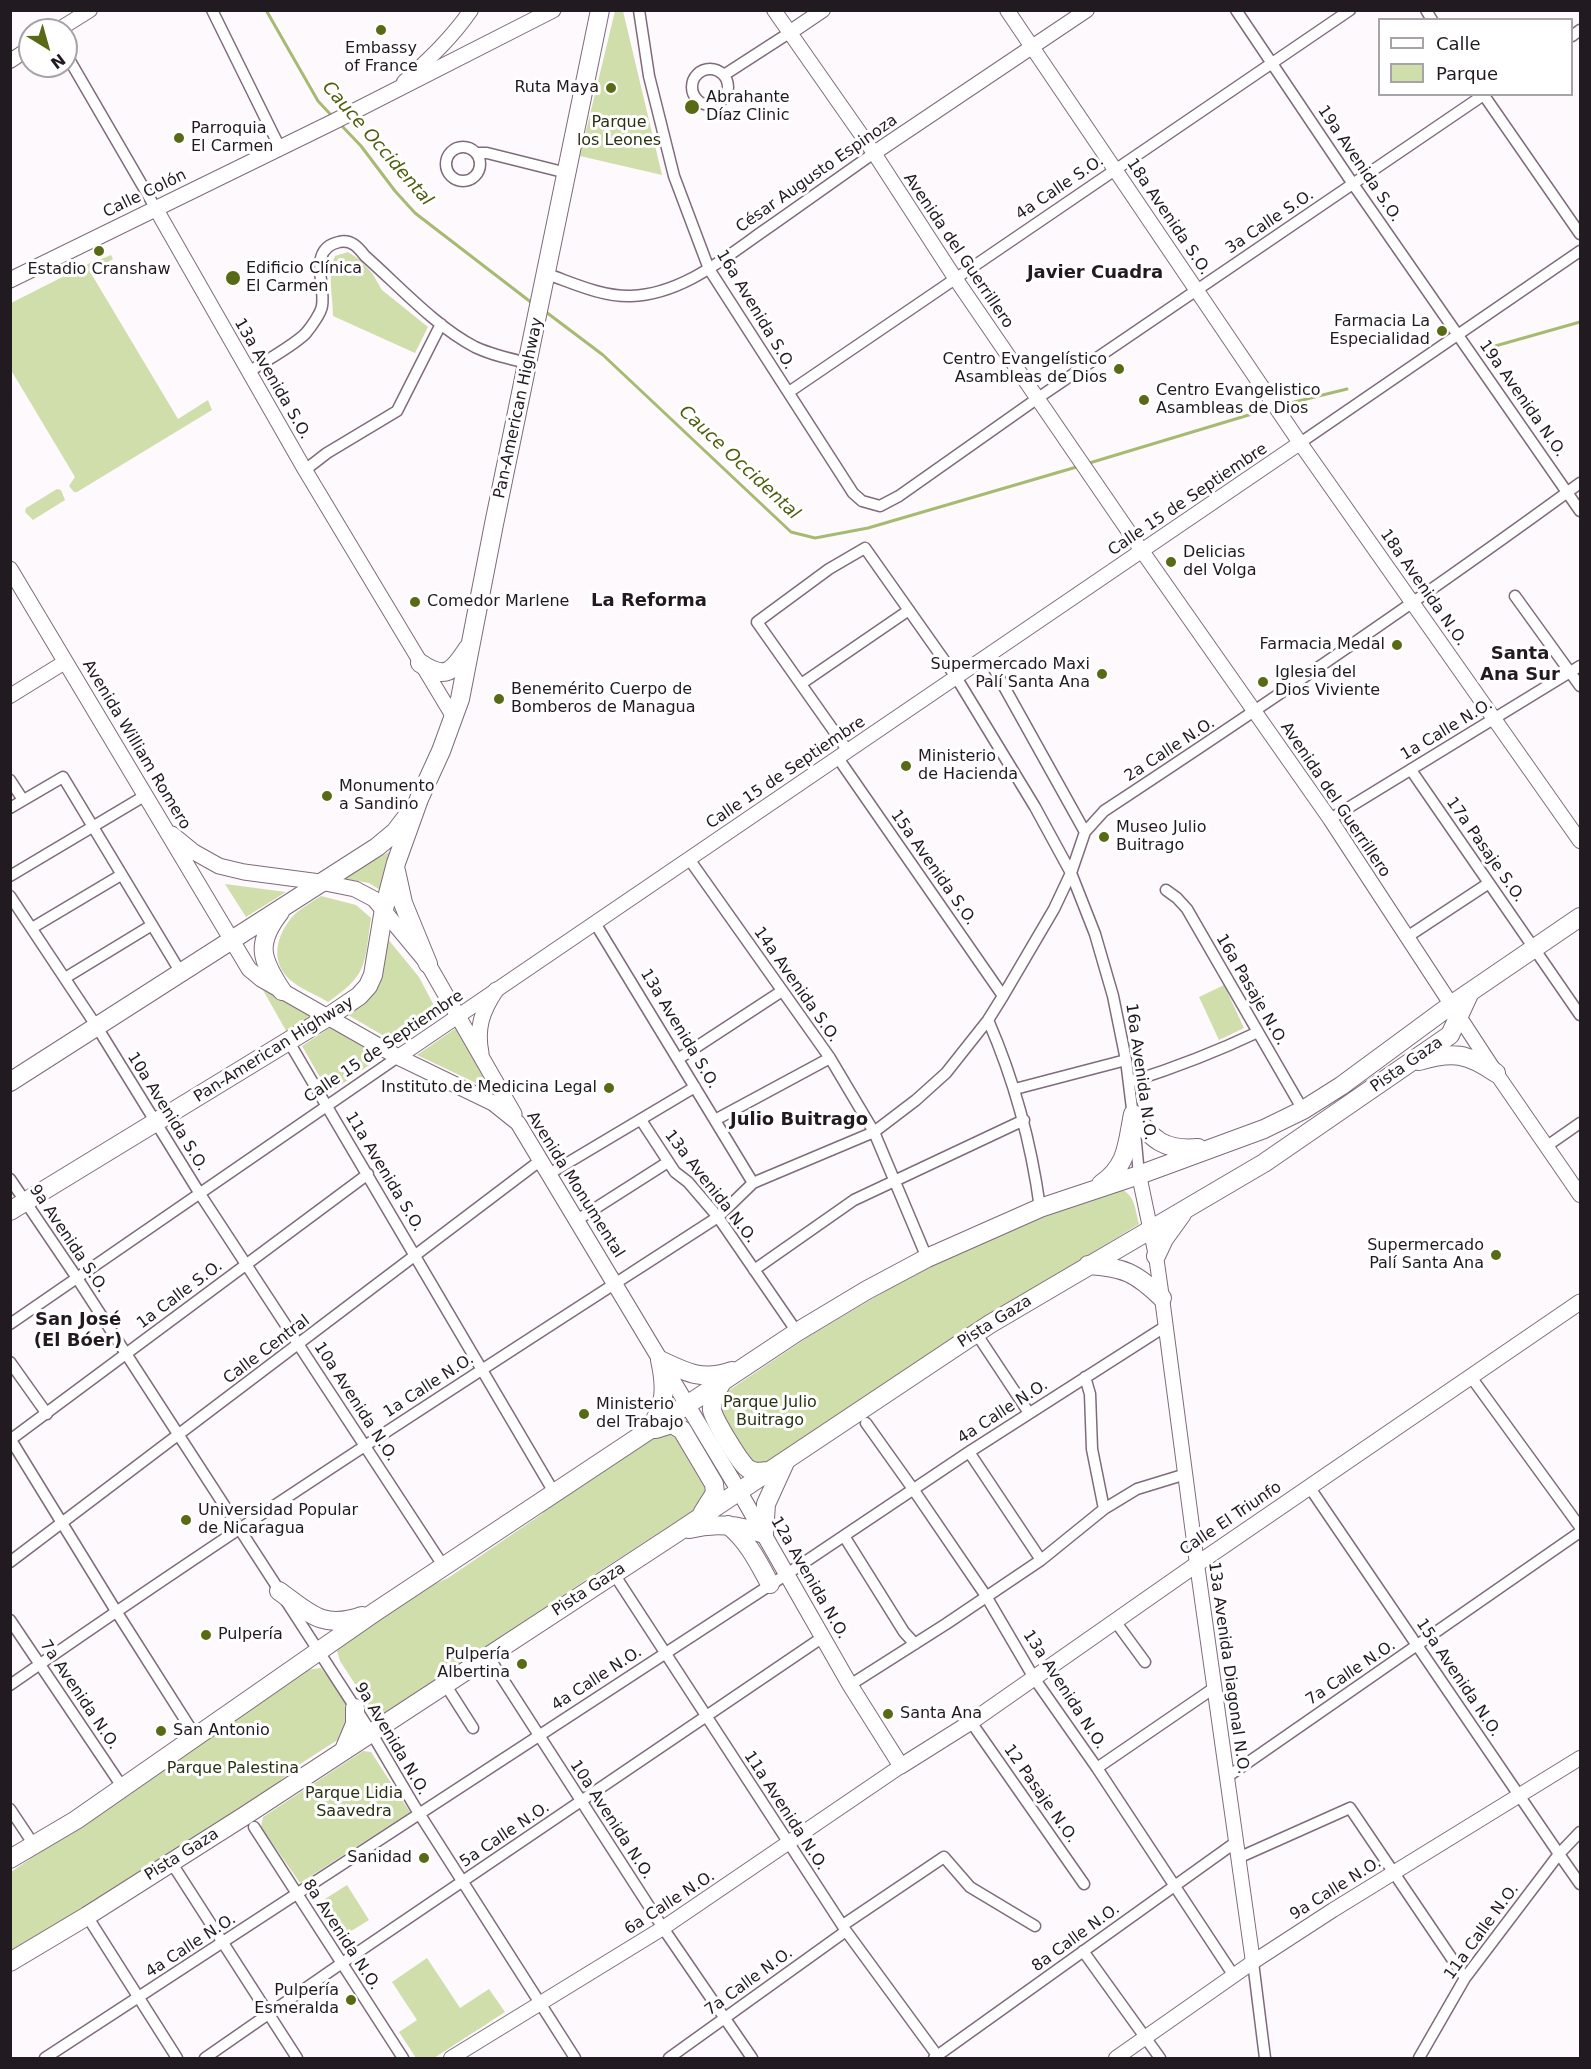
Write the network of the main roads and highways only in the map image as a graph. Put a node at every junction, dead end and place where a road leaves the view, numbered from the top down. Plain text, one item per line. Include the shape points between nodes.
1 (553, 10) edge
2 (600, 10) edge
3 (11, 278) edge
4 (10, 568) edge
5 (472, 641) junction
6 (420, 663) road end
7 (419, 799) junction
8 (157, 815) junction
9 (396, 863) junction
10 (321, 882) junction
11 (288, 904) junction
12 (384, 909) junction
13 (1581, 916) edge
14 (231, 941) junction
15 (428, 964) junction
16 (496, 990) road end
17 (282, 991) junction
18 (1455, 1011) junction
19 (328, 1017) junction
20 (485, 1064) junction
21 (1409, 1065) junction
22 (1496, 1073) road end
23 (10, 1082) edge
24 (518, 1123) junction
25 (1215, 1147) junction
26 (1089, 1191) junction
27 (18, 1207) edge
28 (1187, 1208) junction
29 (1156, 1256) road end
30 (1088, 1266) junction
31 (1162, 1298) road end
32 (1581, 1302) edge
33 (660, 1360) junction
34 (749, 1365) junction
35 (721, 1383) junction
36 (688, 1406) junction
37 (646, 1433) junction
38 (788, 1458) junction
39 (768, 1471) junction
40 (739, 1491) junction
41 (698, 1518) junction
42 (728, 1525) junction
43 (678, 1532) junction
44 (764, 1534) junction
45 (770, 1584) road end
46 (279, 1591) road end
47 (375, 1612) junction
48 (356, 1708) road end
49 (344, 1750) junction
50 (902, 1766) joint
51 (10, 1859) edge
52 (10, 1962) edge

1 - 3 main road, Calle Colón
2 - 5 main road, Pan-American Highway
4 - 8 main road, Avenida William Romero
5 - 6 main road via 458,663 443,673 433,672
5 - 7 main road, Pan-American Highway via 454,718
7 - 9 main road, Pan-American Highway
7 - 10 main road, Pan-American Highway via 384,842
8 - 10 main road via 173,835 219,866
8 - 14 main road, Avenida William Romero
9 - 12 main road, Pan-American Highway
9 - 15 main road via 403,903
10 - 11 main road, Pan-American Highway
10 - 12 main road via 360,890
11 - 14 main road, Pan-American Highway
11 - 17 main road via 269,929 264,948 268,970
12 - 15 main road
12 - 19 main road, Pan-American Highway via 371,980 359,996
13 - 18 main road, Pista Gaza via 1470,992
14 - 17 main road, Avenida Monumental via 249,969
14 - 23 main road, Pan-American Highway
15 - 20 main road
16 - 20 main road via 482,1013 479,1028
17 - 19 main road, Avenida Monumental
18 - 21 main road, Pista Gaza via 1450,1035
18 - 25 main road, Pista Gaza via 1303,1110
19 - 24 main road, Avenida Monumental via 398,1058 484,1098
19 - 27 main road, Pan-American Highway
20 - 24 main road
21 - 22 main road via 1439,1056 1465,1056
21 - 28 main road, Pista Gaza via 1264,1163
24 - 33 main road, Avenida Monumental
25 - 26 main road, Pista Gaza
25 - 26 main road via 1183,1149 1165,1145 1149,1134 1133,1114 1121,1165 1111,1177
26 - 34 main road, Pista Gaza via 1040,1208 927,1258 797,1332
28 - 29 main road via 1174,1222
28 - 30 main road, Pista Gaza
30 - 31 main road via 1125,1270
30 - 38 main road, Pista Gaza via 976,1333
32 - 50 main road, Calle El Triunfo
33 - 34 main road via 682,1371 707,1376 719,1376
33 - 36 main road, Avenida Monumental
33 - 37 main road via 664,1399
34 - 35 main road, Pista Gaza
35 - 36 main road, Pista Gaza
35 - 39 main road via 712,1410 718,1424 746,1467 755,1472
36 - 37 main road, Pista Gaza
36 - 40 main road, 12a Avenida N.O.
37 - 41 main road via 672,1424 681,1430 714,1484 715,1493
37 - 47 main road, Pista Gaza
38 - 39 main road, Pista Gaza
38 - 44 main road via 766,1504
39 - 40 main road, Pista Gaza
40 - 41 main road, Pista Gaza
40 - 44 main road, 12a Avenida N.O.
41 - 43 main road, Pista Gaza
42 - 43 main road
42 - 44 main road
42 - 45 main road via 749,1546
43 - 49 main road, Pista Gaza
44 - 50 main road, 12a Avenida N.O. via 850,1685
46 - 47 main road via 320,1620 342,1622
47 - 51 main road, Pista Gaza via 76,1820
48 - 49 main road via 355,1724
49 - 52 main road, Pista Gaza

